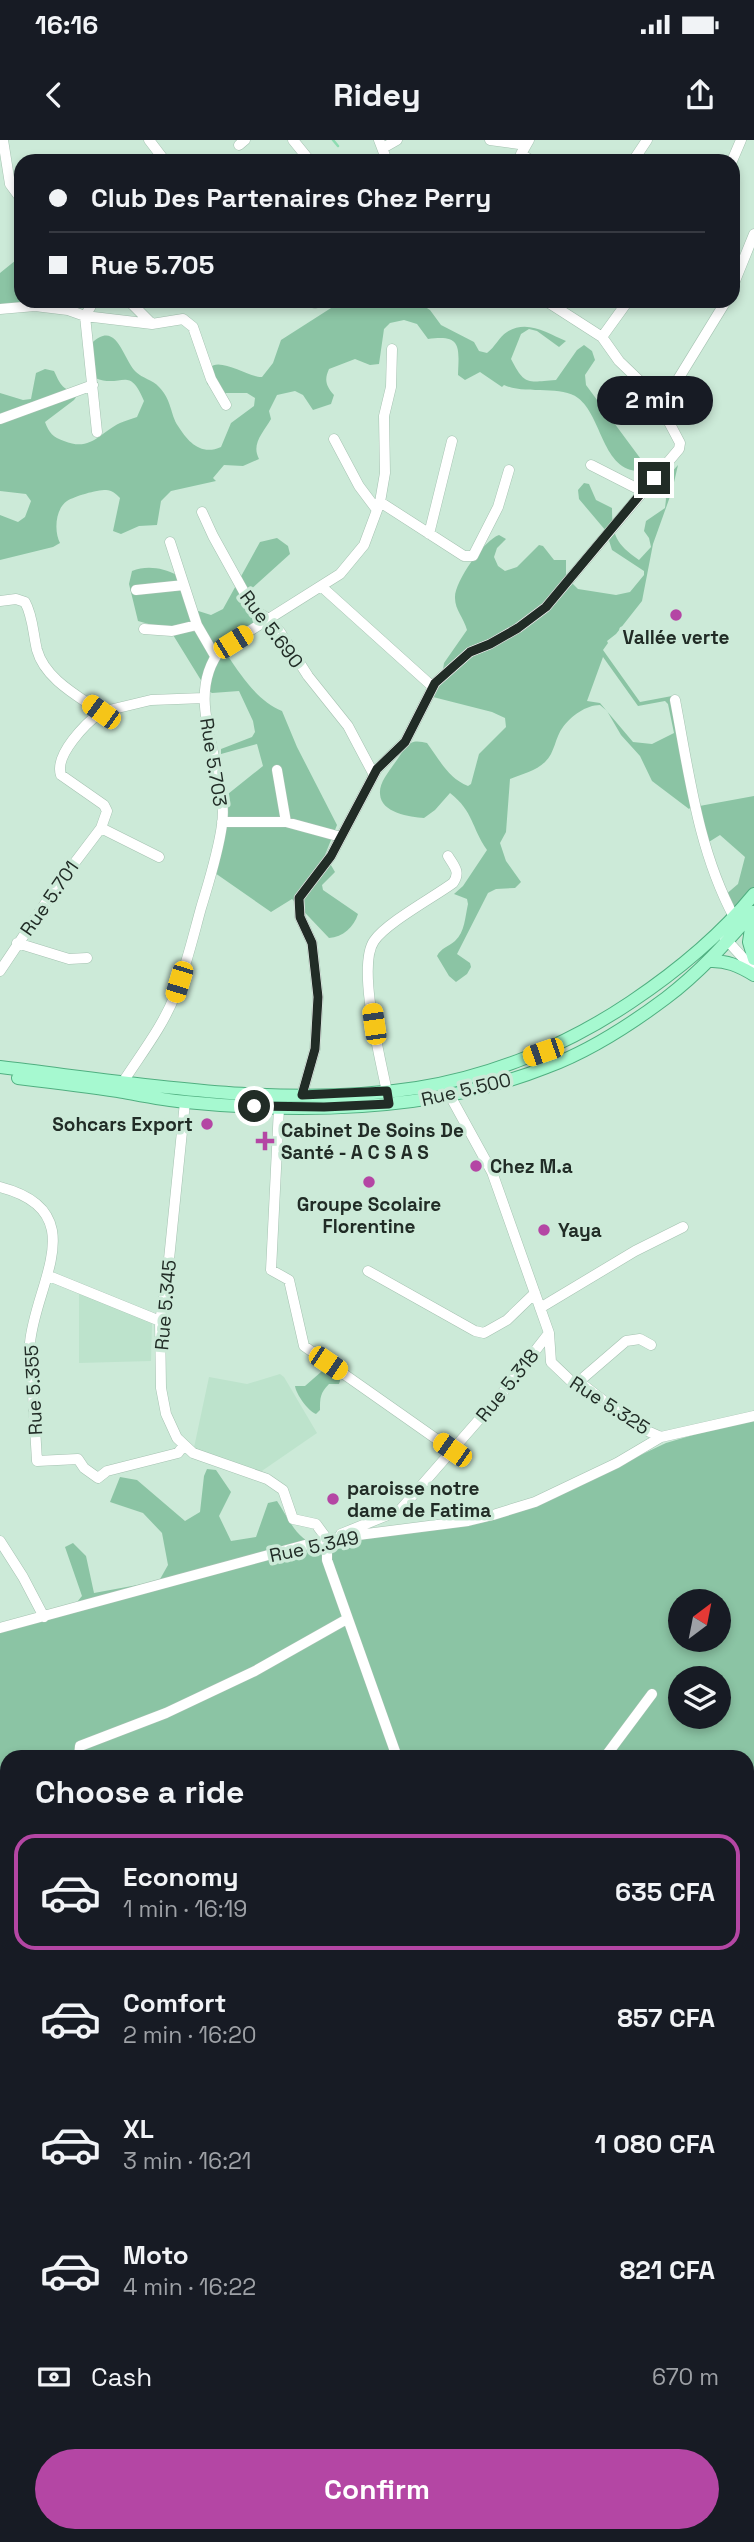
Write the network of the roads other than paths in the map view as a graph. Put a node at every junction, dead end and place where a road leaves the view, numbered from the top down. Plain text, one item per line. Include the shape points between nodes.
1 (3, 140) edge
2 (149, 140) edge
3 (293, 140) edge
4 (397, 140) edge
5 (490, 140) edge
6 (381, 144) edge
7 (524, 150) edge
8 (160, 154) edge
9 (304, 154) edge
10 (14, 189) edge
11 (754, 234) edge
12 (740, 269) edge
13 (52, 308) edge
14 (90, 308) edge
15 (136, 308) edge
16 (557, 308) edge
17 (623, 308) edge
18 (722, 308) edge
19 (85, 316) junction
20 (152, 324) junction
21 (601, 337) junction
22 (392, 349) dead end
23 (93, 385) junction
24 (226, 405) dead end
25 (661, 407) junction
26 (0, 419) edge
27 (97, 432) dead end
28 (334, 439) dead end
29 (452, 441) dead end
30 (591, 465) dead end
31 (509, 470) dead end
32 (642, 491) junction
33 (379, 506) junction
34 (202, 512) dead end
35 (429, 534) junction
36 (170, 542) dead end
37 (184, 585) junction
38 (322, 587) junction
39 (136, 590) dead end
40 (0, 601) edge
41 (269, 620) junction
42 (197, 625) junction
43 (144, 629) dead end
44 (215, 656) junction
45 (433, 687) junction
46 (204, 698) junction
47 (675, 700) dead end
48 (101, 712) junction
49 (276, 770) dead end
50 (374, 775) junction
51 (222, 822) junction
52 (286, 822) junction
53 (101, 828) junction
54 (341, 837) junction
55 (448, 856) dead end
56 (159, 857) dead end
57 (752, 905) edge
58 (734, 917) junction
59 (724, 936) junction
60 (17, 943) junction
61 (87, 958) dead end
62 (754, 959) edge
63 (709, 961) junction
64 (0, 971) edge
65 (754, 972) edge
66 (0, 1067) edge
67 (0, 1075) edge
68 (122, 1082) junction
69 (447, 1088) junction
70 (302, 1095) junction
71 (388, 1098) junction
72 (185, 1102) junction
73 (279, 1108) junction
74 (0, 1187) edge
75 (683, 1227) dead end
76 (368, 1271) dead end
77 (49, 1276) junction
78 (535, 1293) junction
79 (540, 1308) junction
80 (160, 1321) junction
81 (549, 1334) junction
82 (651, 1345) dead end
83 (576, 1384) junction
84 (754, 1416) edge
85 (661, 1437) junction
86 (184, 1445) junction
87 (452, 1450) junction
88 (327, 1539) junction
89 (0, 1541) edge
90 (44, 1616) junction
91 (347, 1619) junction
92 (0, 1628) edge
93 (652, 1694) dead end
94 (80, 1750) edge
95 (394, 1750) edge
96 (616, 1750) edge

1 - 10 street
2 - 8 street
3 - 9 street
4 - 6 street
5 - 7 street
11 - 12 street
13 - 19 street
14 - 19 street
15 - 20 street
16 - 21 street
17 - 21 street
18 - 25 street
19 - 20 street
19 - 23 street
20 - 24 street via 184,319 193,327 211,379
21 - 25 street
22 - 33 street
23 - 26 street
23 - 27 street
25 - 32 street via 680,449
28 - 33 street via 359,486
29 - 35 street
30 - 32 street
31 - 35 street via 498,507 473,556 464,556
32 - 45 street via 546,607 518,628 458,660
33 - 35 street
33 - 38 street via 351,564
34 - 41 street, Rue 5.690 via 243,592
36 - 37 street
37 - 39 street
37 - 42 street
38 - 41 street
38 - 45 street
40 - 48 street via 25,602 38,654 47,669
41 - 44 street
41 - 50 street, Rue 5.690 via 348,726
42 - 43 street via 172,631
42 - 44 street
44 - 46 street, Rue 5.703
45 - 50 street via 405,742
46 - 48 street via 151,700
46 - 51 street, Rue 5.703
47 - 58 street via 699,825 715,877
48 - 53 street via 87,722 59,768 61,775 104,805 107,811
49 - 52 street
50 - 54 street
51 - 52 street
51 - 68 street, Rue 5.703 via 174,996
52 - 54 street
53 - 56 street
53 - 60 street, Rue 5.701
54 - 70 street via 299,898 300,917 312,943 318,997 317,1041
55 - 71 street via 457,871 453,883 384,931 371,948 371,1004
57 - 58 main road, Rue 5.500
57 - 59 main road, Rue 5.500
57 - 62 main road via 749,930
58 - 59 main road, Rue 5.500
59 - 63 main road, Rue 5.500
59 - 65 street
59 - 69 main road, Rue 5.500 via 582,1032 543,1052
60 - 61 street via 69,959
60 - 64 street, Rue 5.701
63 - 65 main road
63 - 69 main road, Rue 5.500 via 624,1027 549,1067 506,1081
66 - 68 main road, Rue 5.500
67 - 72 main road, Rue 5.500
68 - 70 main road, Rue 5.500
69 - 71 main road, Rue 5.500
69 - 78 street, Rue 5.318 via 492,1172
70 - 71 main road, Rue 5.500
71 - 73 main road, Rue 5.500
72 - 73 main road, Rue 5.500
72 - 80 street, Rue 5.345
73 - 87 street via 271,1270 289,1280 304,1346
74 - 77 street, Rue 5.355 via 48,1215
75 - 79 street
76 - 78 street via 484,1334
77 - 80 street
77 - 86 street, Rue 5.355 via 30,1343 37,1461 78,1459 98,1478 107,1471 178,1453
78 - 79 street, Rue 5.318
79 - 81 street, Rue 5.318
80 - 86 street, Rue 5.345 via 166,1414
81 - 83 street, Rue 5.325 via 551,1362
81 - 87 street, Rue 5.318
82 - 83 street via 640,1339 626,1341
83 - 85 street, Rue 5.325 via 636,1426
84 - 85 street, Rue 5.349
85 - 88 street, Rue 5.349 via 617,1463 524,1505 468,1521
86 - 88 street via 193,1453 267,1479 283,1490 293,1519 316,1524
87 - 88 street, Rue 5.318 via 400,1510
88 - 90 street, Rue 5.349
88 - 91 street via 327,1559
89 - 90 street
90 - 92 street, Rue 5.349
91 - 94 street via 255,1671
91 - 95 street
93 - 96 street

